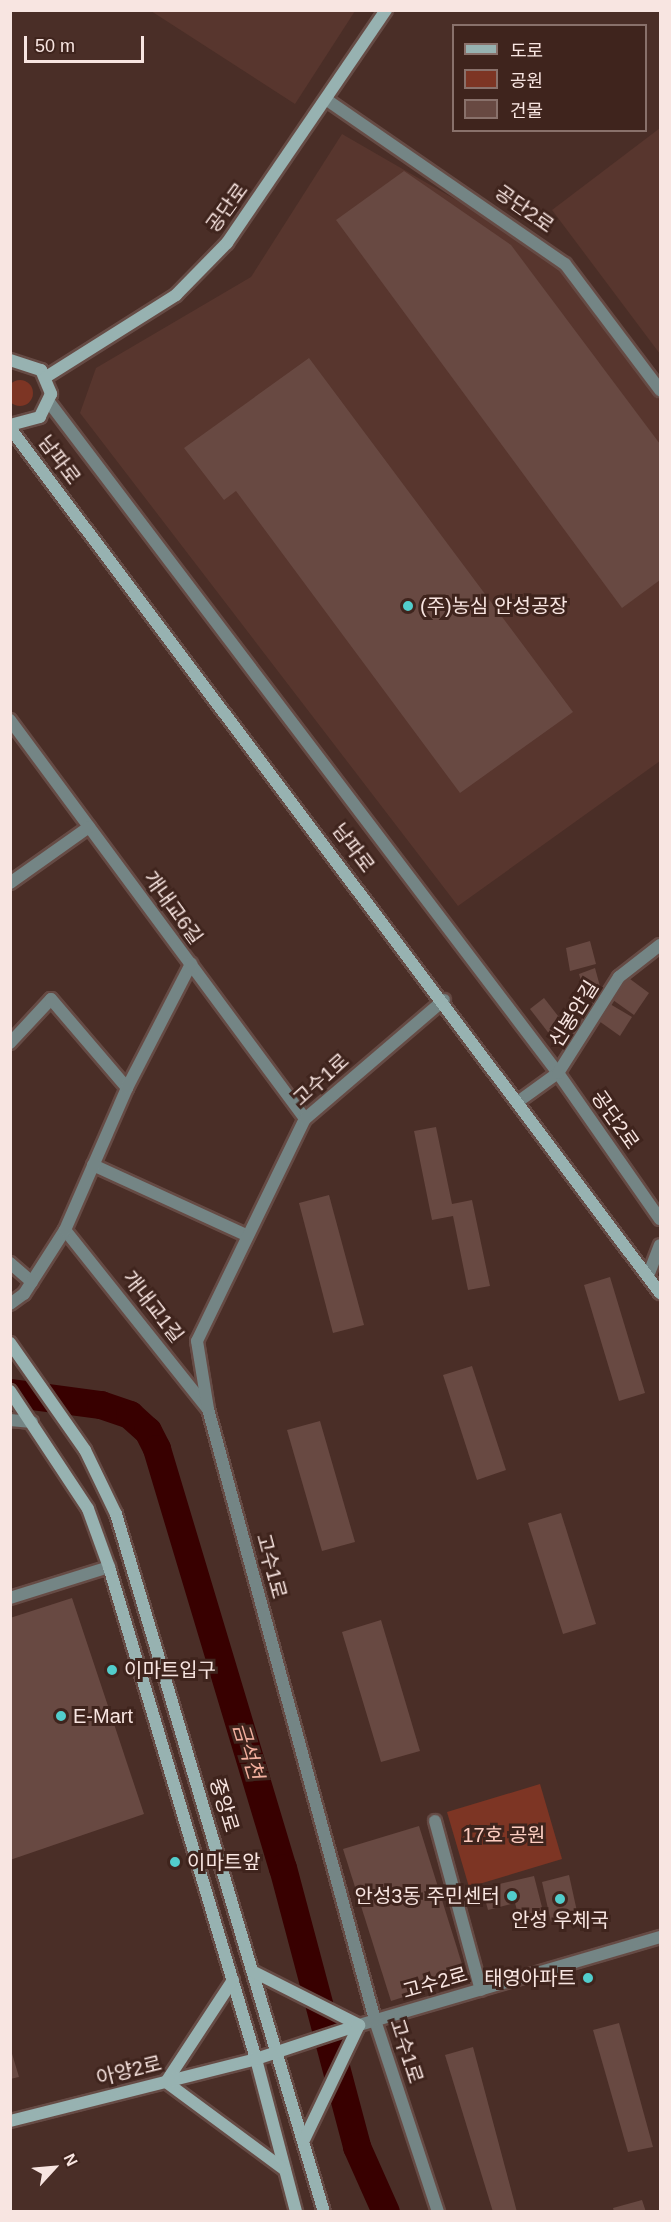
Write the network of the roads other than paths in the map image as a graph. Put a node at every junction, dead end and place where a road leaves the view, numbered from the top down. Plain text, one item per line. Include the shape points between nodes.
1 (386, 10) edge
2 (327, 100) junction
3 (10, 360) edge
4 (46, 377) junction
5 (660, 390) edge
6 (49, 402) junction
7 (10, 427) edge
8 (10, 720) edge
9 (89, 826) junction
10 (10, 884) edge
11 (660, 945) edge
12 (191, 964) junction
13 (444, 1000) junction
14 (10, 1042) edge
15 (558, 1073) junction
16 (127, 1088) junction
17 (519, 1101) junction
18 (305, 1119) junction
19 (93, 1165) junction
20 (660, 1219) edge
21 (65, 1230) junction
22 (248, 1236) junction
23 (660, 1245) edge
24 (10, 1263) edge
25 (648, 1276) junction
26 (32, 1282) junction
27 (660, 1293) edge
28 (10, 1304) edge
29 (10, 1343) edge
30 (10, 1391) edge
31 (208, 1409) junction
32 (10, 1420) edge
33 (32, 1422) junction
34 (109, 1567) junction
35 (10, 1598) edge
36 (435, 1821) dead end
37 (660, 1937) edge
38 (254, 1972) junction
39 (233, 1980) junction
40 (481, 1990) junction
41 (375, 2020) junction
42 (359, 2025) junction
43 (278, 2052) junction
44 (256, 2060) junction
45 (166, 2082) junction
46 (10, 2121) edge
47 (304, 2140) junction
48 (285, 2170) junction
49 (296, 2211) edge
50 (324, 2211) edge
51 (438, 2211) edge

1 - 2 main road, 공단로
2 - 4 main road, 공단로 via 227,243 176,295
2 - 5 street, 공단2로 via 565,264
3 - 4 main road via 34,364
4 - 6 main road
6 - 7 main road via 33,422
6 - 15 street, 공단2로
7 - 13 main road, 남파로
8 - 9 street, 개내교6길
9 - 10 street
9 - 12 street, 개내교6길
11 - 15 street, 신봉안길 via 619,977
12 - 16 street
12 - 18 street, 개내교6길
13 - 17 main road, 남파로
13 - 18 street, 고수1로
14 - 16 street via 51,999
15 - 17 street, 신봉안길
15 - 20 street, 공단2로
16 - 19 street
17 - 25 main road, 남파로
18 - 22 street, 고수1로
19 - 21 street
19 - 22 street
21 - 26 street
21 - 31 street, 개내교1길
22 - 31 street, 고수1로 via 197,1341
23 - 25 street
24 - 26 street
25 - 27 main road, 남파로
26 - 28 street
29 - 38 main road, 중앙로 via 85,1450 116,1514
30 - 33 main road
31 - 41 street, 고수1로
32 - 33 street
33 - 34 main road via 88,1509
34 - 35 street
34 - 39 main road
36 - 40 street
37 - 40 street, 고수2로
38 - 42 main road
38 - 43 main road, 중앙로
39 - 44 main road
39 - 45 main road
40 - 41 street, 고수2로
41 - 42 street, 고수2로
41 - 51 street, 고수1로
42 - 43 main road, 고수2로
42 - 47 main road
43 - 44 main road, 고수2로
43 - 47 main road, 중앙로
44 - 45 main road, 아양2로
44 - 48 main road
45 - 46 main road, 아양2로
45 - 48 main road
47 - 50 main road, 중앙로
48 - 49 main road

